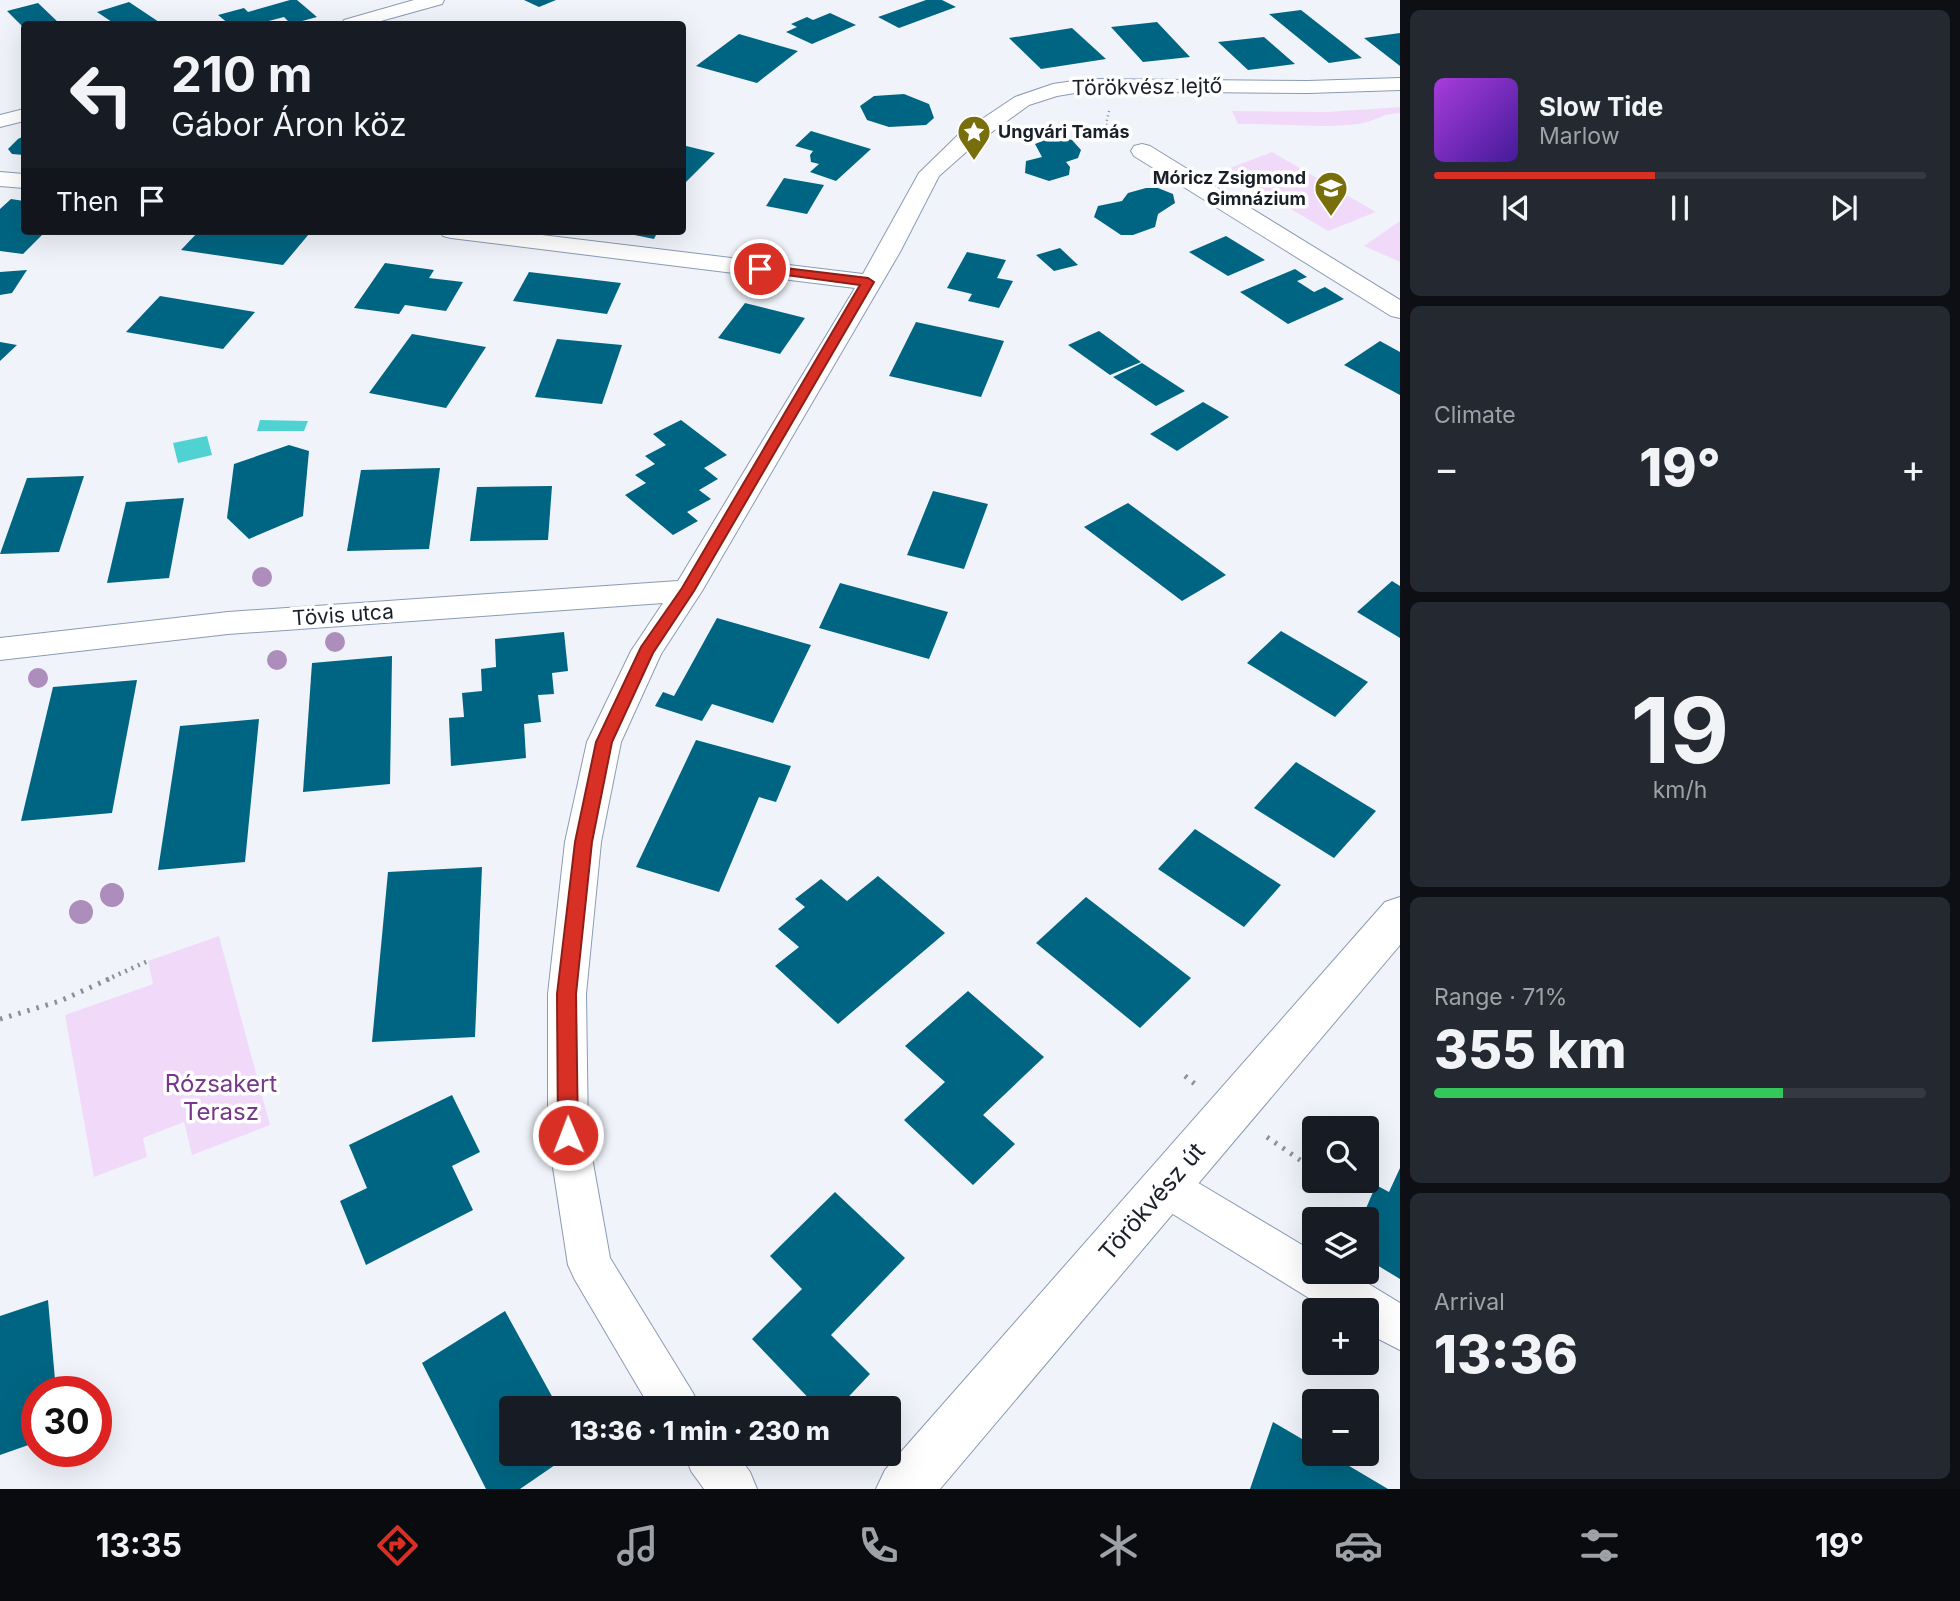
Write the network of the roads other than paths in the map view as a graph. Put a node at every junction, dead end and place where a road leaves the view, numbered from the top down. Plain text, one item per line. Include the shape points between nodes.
1 (435, 0) edge
2 (362, 21) edge
3 (1400, 85) edge
4 (21, 116) edge
5 (0, 121) edge
6 (1142, 151) road end
7 (0, 179) edge
8 (21, 181) edge
9 (484, 235) edge
10 (868, 282) junction
11 (1400, 311) edge
12 (687, 591) junction
13 (0, 649) edge
14 (1400, 915) edge
15 (1165, 1186) junction
16 (1400, 1328) edge
17 (669, 1396) edge
18 (717, 1466) edge
19 (733, 1489) edge
20 (904, 1489) edge

1 - 2 street
3 - 10 street, Törökvész lejtő via 1087,85 1022,101 966,140 930,173
4 - 5 street
6 - 11 street
7 - 8 street
9 - 10 street
10 - 12 street, Törökvész lejtő
12 - 13 street, Tövis utca via 228,623
12 - 17 street, Törökvész lejtő via 647,651 604,742 583,842 566,994 568,1135 590,1265
14 - 15 street, Törökvész út
15 - 16 street
15 - 20 street, Törökvész út
18 - 19 street

